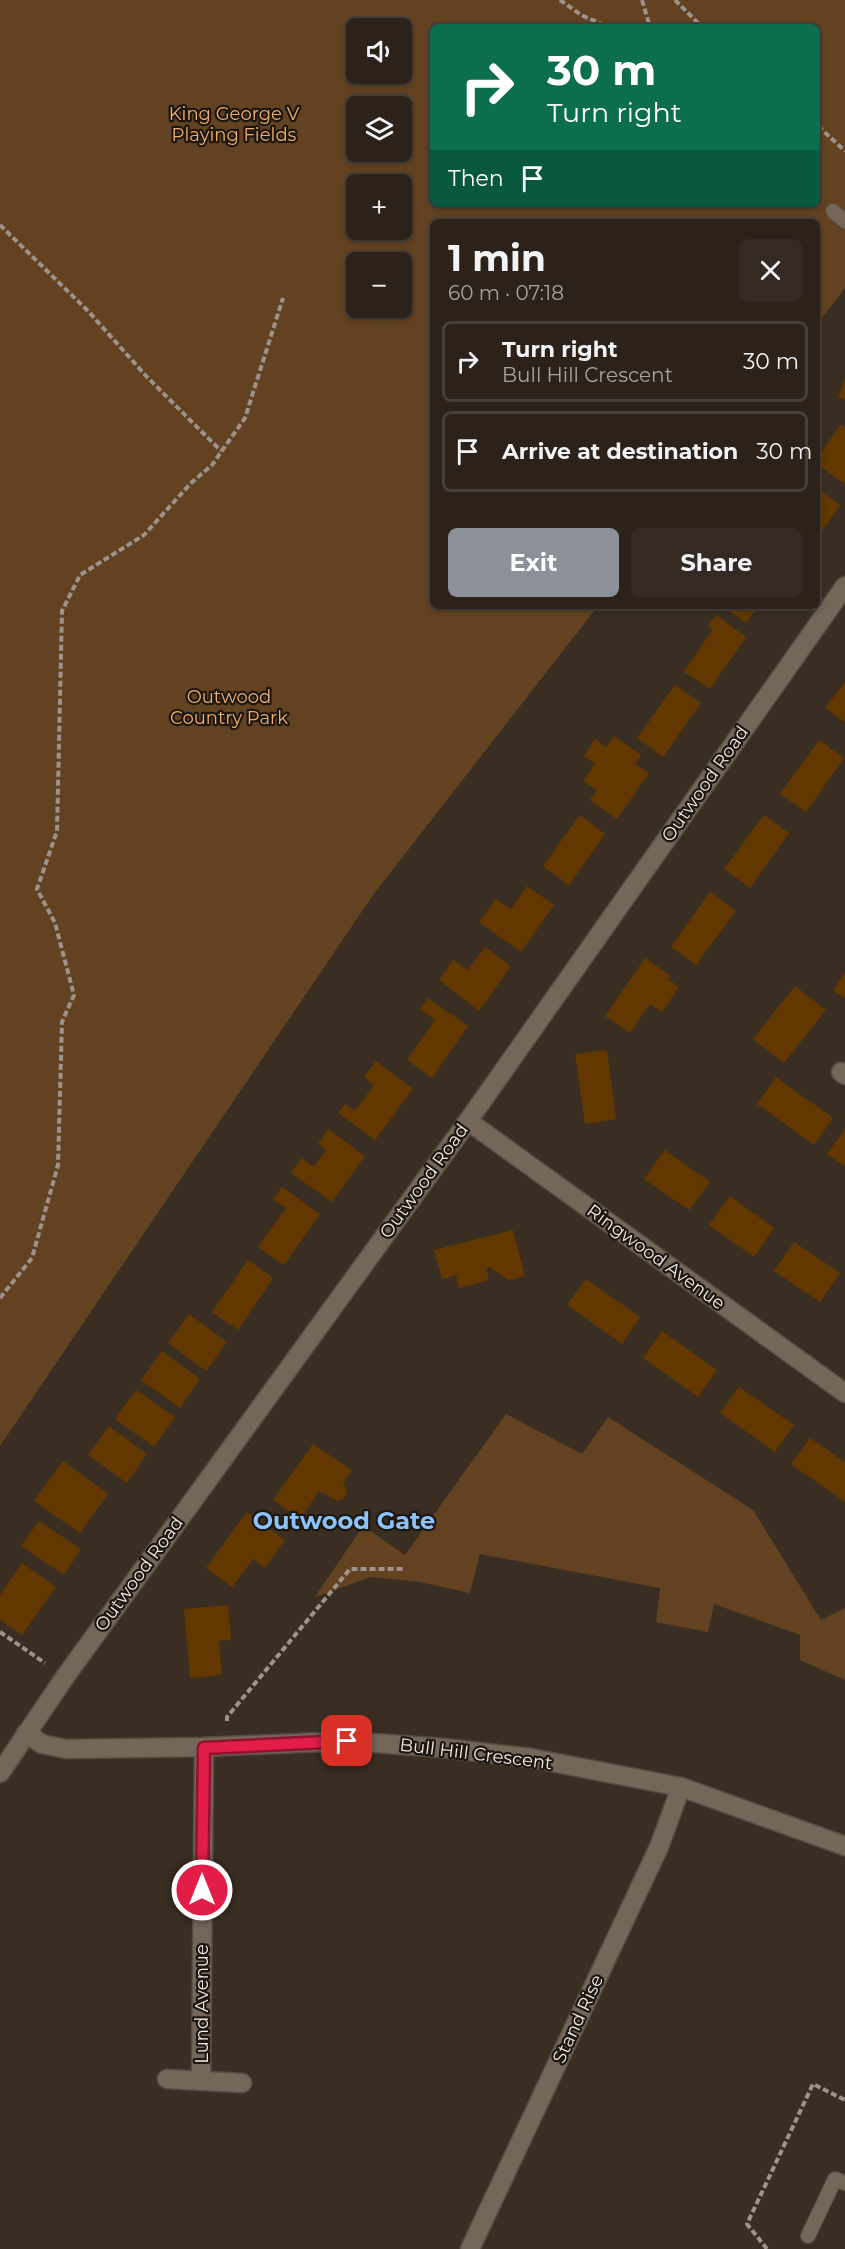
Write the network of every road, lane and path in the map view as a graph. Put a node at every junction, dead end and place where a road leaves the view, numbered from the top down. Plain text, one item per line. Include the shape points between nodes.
1 (560, 0) edge
2 (642, 0) edge
3 (675, 0) edge
4 (602, 24) edge
5 (649, 24) edge
6 (699, 24) edge
7 (820, 128) edge
8 (845, 151) edge
9 (833, 211) dead end
10 (845, 221) edge
11 (0, 225) edge
12 (283, 298) dead end
13 (221, 451) junction
14 (845, 585) edge
15 (468, 1121) junction
16 (0, 1298) edge
17 (845, 1393) edge
18 (404, 1569) dead end
19 (0, 1632) edge
20 (65, 1677) junction
21 (26, 1733) junction
22 (227, 1746) junction
23 (204, 1748) junction
24 (0, 1773) edge
25 (681, 1787) junction
26 (845, 1846) edge
27 (167, 2079) dead end
28 (201, 2081) junction
29 (242, 2083) dead end
30 (845, 2100) edge
31 (845, 2183) edge
32 (808, 2236) dead end
33 (470, 2249) edge
34 (767, 2249) edge

1 - 4 path
2 - 5 path
3 - 6 path
7 - 8 path
9 - 10 lane
11 - 13 path
12 - 13 path via 245,418
13 - 16 path via 144,535 80,575 62,611 57,831 37,889 55,923 74,995 62,1022 58,1165 32,1258
14 - 15 street, Outwood Road
15 - 17 street, Ringwood Avenue
15 - 20 street, Outwood Road
18 - 22 path via 350,1569 227,1717
19 - 20 path
20 - 21 street, Outwood Road
21 - 23 street, Bull Hill Crescent via 42,1744 66,1749
21 - 24 street, Outwood Road
22 - 23 street, Bull Hill Crescent
22 - 25 street, Bull Hill Crescent via 347,1741 443,1748 531,1758
23 - 28 street, Lund Avenue
25 - 26 street, Bull Hill Crescent
25 - 33 street, Stand Rise via 659,1847
27 - 28 street
28 - 29 street
30 - 34 path via 813,2084 747,2224
31 - 32 lane via 835,2179

